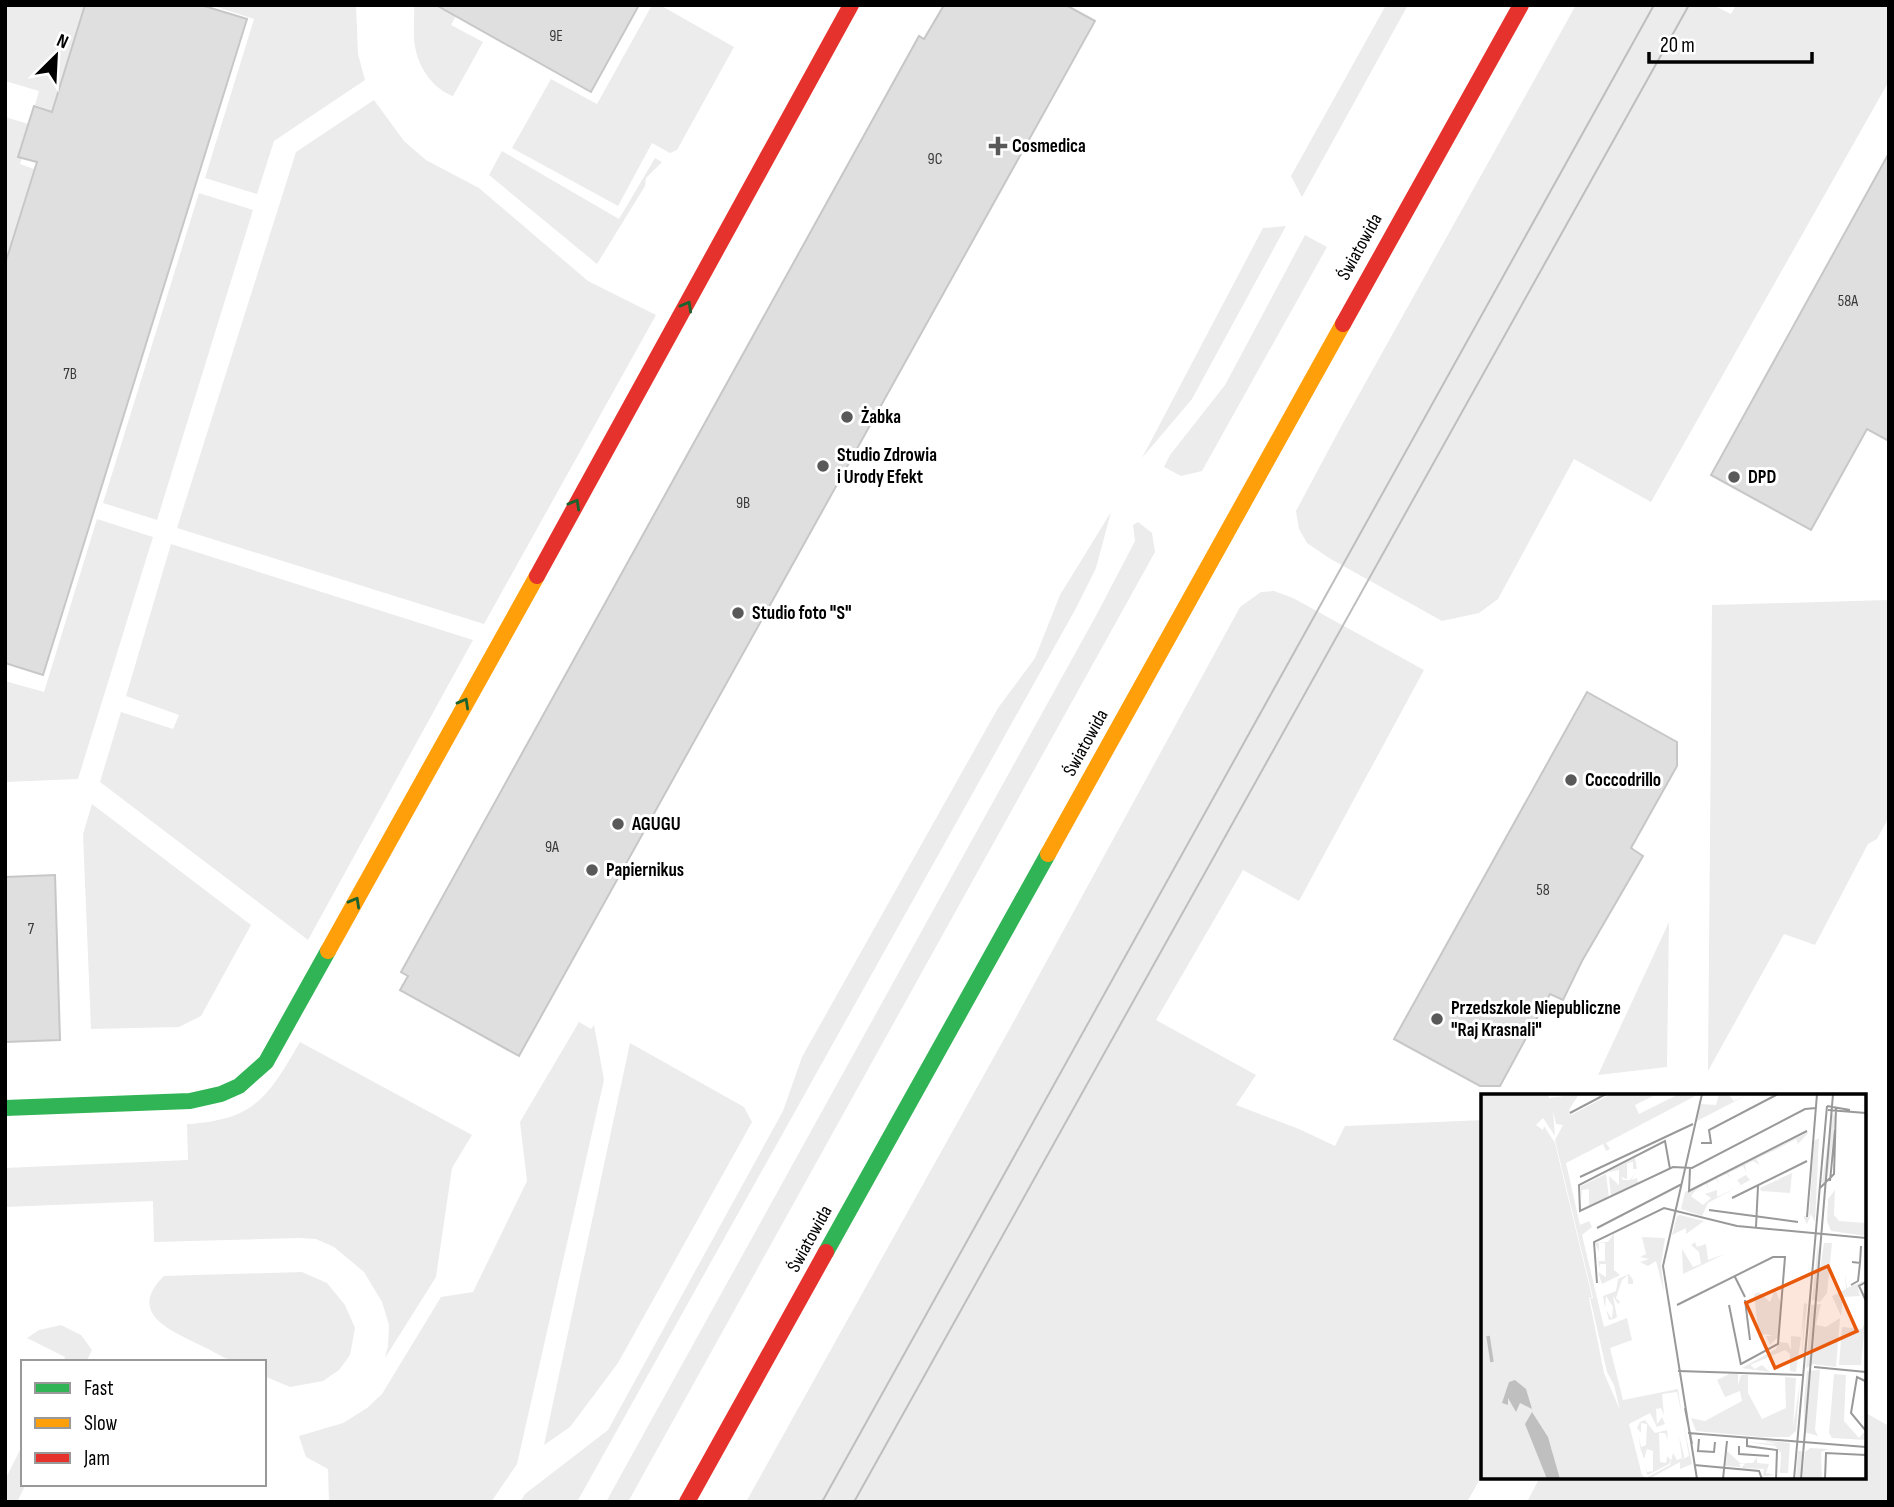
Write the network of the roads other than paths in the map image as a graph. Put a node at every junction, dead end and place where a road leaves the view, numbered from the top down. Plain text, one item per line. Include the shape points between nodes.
1 (851, 5) edge
2 (1521, 5) edge
3 (5, 1108) edge
4 (687, 1502) edge

3 -> 1 street via 190,1101 239,1086 266,1062
2 - 4 street, Światowida

